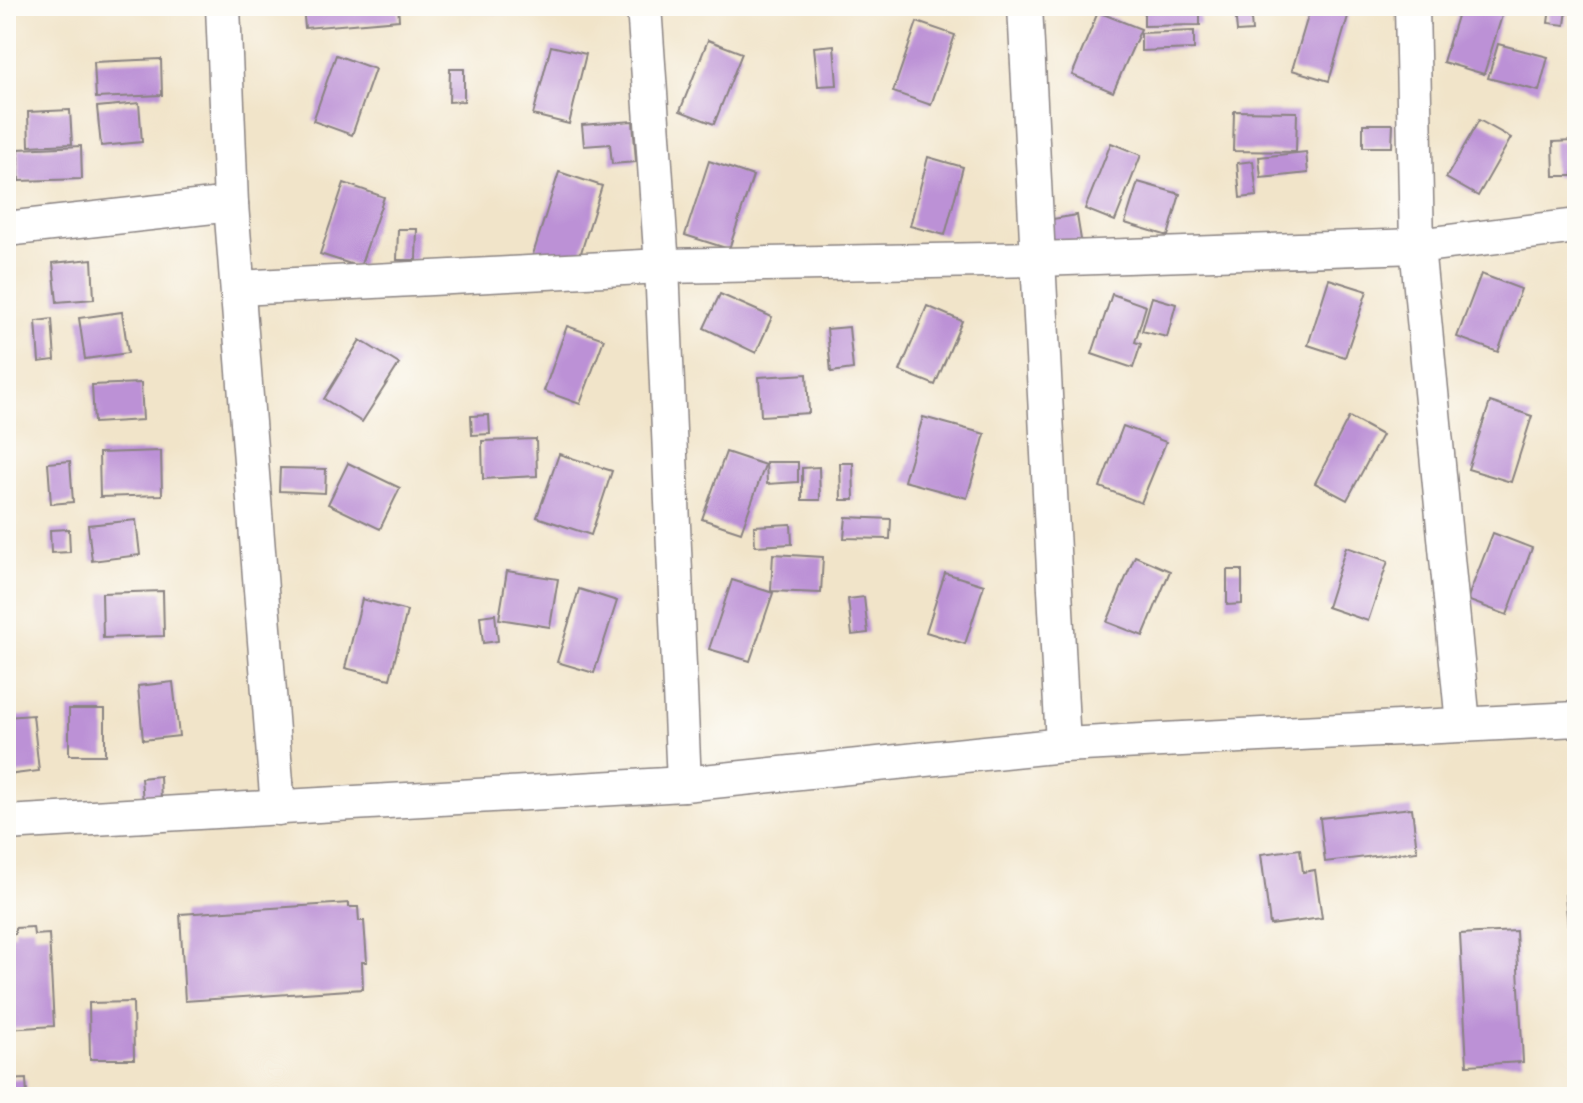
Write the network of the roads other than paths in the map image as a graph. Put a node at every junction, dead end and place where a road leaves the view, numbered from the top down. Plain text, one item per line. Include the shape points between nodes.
1 (223, 6) edge
2 (644, 6) edge
3 (1025, 6) edge
4 (1412, 6) edge
5 (231, 204) junction
6 (1577, 226) edge
7 (6, 229) edge
8 (1417, 246) junction
9 (1039, 259) junction
10 (662, 266) junction
11 (238, 288) junction
12 (1577, 719) edge
13 (1463, 724) junction
14 (1063, 745) junction
15 (684, 784) junction
16 (278, 808) junction
17 (6, 823) edge

1 - 5 street
2 - 10 street
3 - 9 street
4 - 8 street
5 - 7 street
5 - 11 street
6 - 8 street
8 - 9 street
8 - 13 street
9 - 10 street
9 - 14 street
10 - 11 street
10 - 15 street
11 - 16 street
12 - 13 street
13 - 14 street
14 - 15 street
15 - 16 street
16 - 17 street

